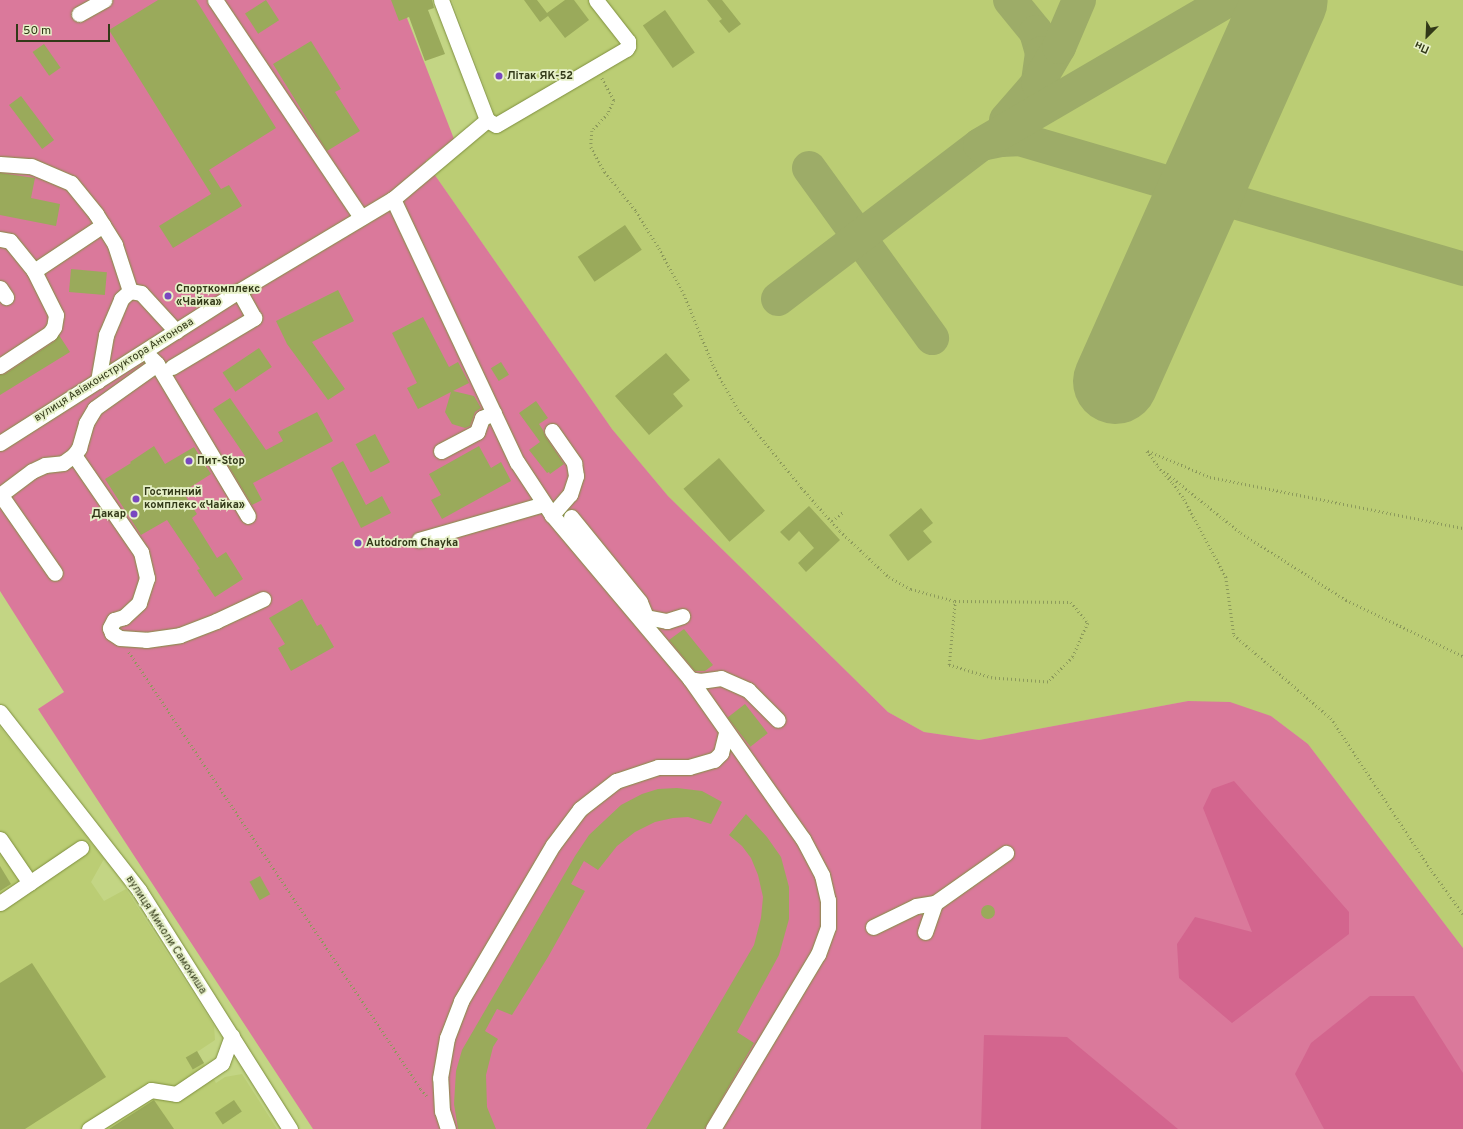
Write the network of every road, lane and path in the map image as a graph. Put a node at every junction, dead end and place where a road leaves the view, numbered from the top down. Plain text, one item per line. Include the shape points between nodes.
1 (104, 0) edge
2 (215, 0) edge
3 (441, 0) edge
4 (596, 0) edge
5 (79, 14) dead end
6 (595, 67) junction
7 (487, 120) junction
8 (0, 164) edge
9 (393, 199) junction
10 (361, 217) junction
11 (103, 225) junction
12 (0, 239) edge
13 (34, 271) junction
14 (130, 291) junction
15 (240, 292) junction
16 (176, 331) junction
17 (145, 351) junction
18 (157, 364) junction
19 (0, 366) edge
20 (172, 367) dead end
21 (98, 381) junction
22 (494, 413) junction
23 (552, 431) dead end
24 (0, 443) edge
25 (441, 451) dead end
26 (74, 455) junction
27 (1158, 466) junction
28 (0, 494) edge
29 (548, 510) junction
30 (843, 512) dead end
31 (248, 516) dead end
32 (571, 517) dead end
33 (832, 521) junction
34 (1463, 528) edge
35 (419, 540) dead end
36 (55, 573) dead end
37 (263, 599) dead end
38 (955, 602) junction
39 (682, 616) dead end
40 (644, 619) junction
41 (120, 638) junction
42 (1463, 656) edge
43 (690, 679) junction
44 (0, 712) edge
45 (778, 720) dead end
46 (726, 733) junction
47 (0, 840) edge
48 (81, 848) dead end
49 (1006, 853) dead end
50 (30, 883) junction
51 (0, 903) edge
52 (935, 903) junction
53 (1463, 914) edge
54 (873, 927) dead end
55 (925, 932) dead end
56 (232, 1036) junction
57 (442, 1111) junction
58 (89, 1129) edge
59 (290, 1129) edge
60 (448, 1129) edge
61 (713, 1129) edge

1 - 5 street
2 - 10 street
3 - 7 street
4 - 6 street via 629,44 626,49
6 - 7 street via 501,123 496,125
6 - 33 path via 614,100 608,114 592,131 591,148 659,248 684,294 714,367 738,409 778,460
7 - 9 street, вулиця Авіаконструктора Антонова
8 - 11 street via 31,166 70,182
9 - 10 street, вулиця Авіаконструктора Антонова
9 - 22 street
10 - 15 street, вулиця Авіаконструктора Антонова
11 - 13 street
11 - 14 street via 115,245
12 - 13 street via 10,241
13 - 19 street via 56,315 54,327 50,333
14 - 16 street via 141,293
14 - 21 street via 121,299 106,335
15 - 16 street, вулиця Авіаконструктора Антонова
15 - 20 street via 254,318
16 - 17 street, вулиця Авіаконструктора Антонова
17 - 18 street
17 - 21 street, вулиця Авіаконструктора Антонова
18 - 26 street via 95,408
18 - 31 street
21 - 24 street, вулиця Авіаконструктора Антонова
22 - 25 street via 482,418 477,432
22 - 29 street via 517,462
23 - 29 street via 574,463 576,476 570,494
26 - 28 street via 63,463 32,471
26 - 41 street via 141,552 147,578 139,603 124,617 114,620 110,628 112,633
27 - 34 path via 1147,451 1210,477
27 - 42 path via 1241,533 1346,600
27 - 53 path via 1184,499 1226,577 1234,635 1331,718
28 - 36 street
29 - 35 street
29 - 40 street
30 - 33 path
32 - 40 street via 640,602
33 - 38 path via 889,576 911,589
37 - 41 street via 180,635 146,640
38 - 38 path via 949,665 992,678 1048,682 1073,657 1088,623 1071,602
39 - 40 street via 666,620
40 - 43 street
41 - 57 path via 421,1089
43 - 45 street via 700,681 722,678 748,690
43 - 46 street
44 - 56 street, вулиця Миколи Самокиша via 139,890
46 - 57 street via 721,753 714,760 689,767 658,767 616,782 580,809 553,845 461,1001 447,1038 440,1078
46 - 61 street via 803,839 822,875 828,900 828,927 818,954
47 - 50 street
48 - 50 street
49 - 52 street
50 - 51 street
52 - 54 street via 916,906
52 - 55 street
56 - 58 street via 222,1063 176,1094 151,1090
56 - 59 street, вулиця Миколи Самокиша
57 - 60 street

